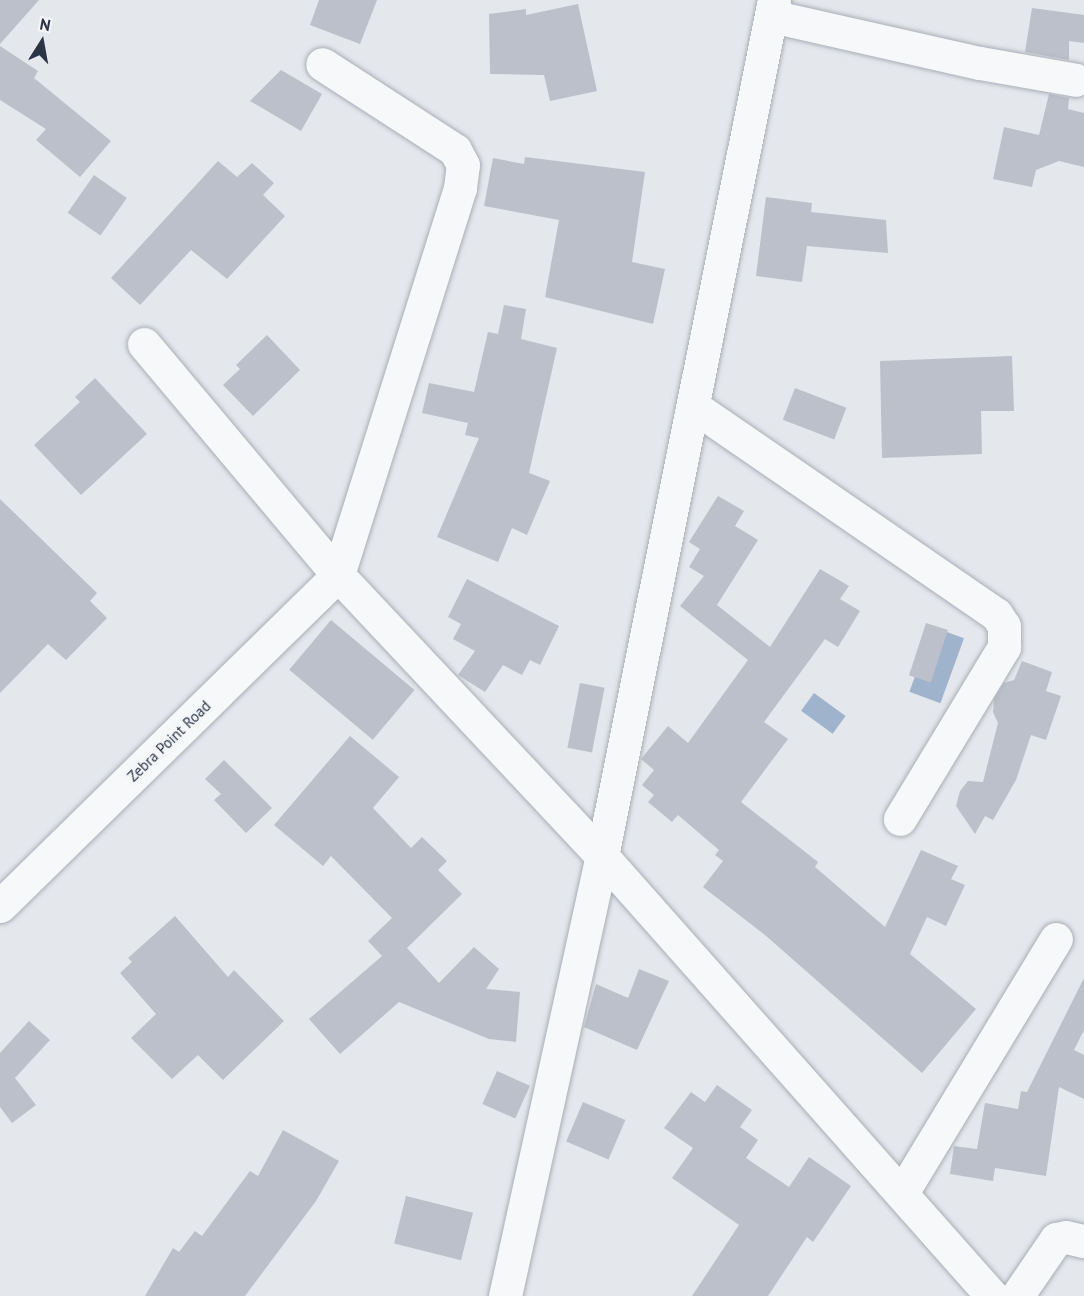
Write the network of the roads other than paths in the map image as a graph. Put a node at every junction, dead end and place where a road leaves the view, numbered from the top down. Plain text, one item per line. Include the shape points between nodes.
1 (773, 8) edge
2 (322, 64) dead end
3 (1076, 80) dead end
4 (144, 344) dead end
5 (693, 406) junction
6 (338, 575) junction
7 (900, 819) dead end
8 (602, 856) junction
9 (0, 906) edge
10 (1056, 939) dead end
11 (902, 1193) junction
12 (1084, 1241) edge
13 (506, 1296) edge
14 (992, 1296) edge
15 (1017, 1296) edge

1 - 3 street via 980,63
1 - 5 street
2 - 6 street via 455,150 463,165 460,188
4 - 6 street
5 - 7 street via 996,614 1004,626 1004,647
5 - 8 street
6 - 8 street
6 - 9 street, Zebra Point Road
8 - 11 street
8 - 13 street
10 - 11 street
11 - 14 street
12 - 15 street via 1056,1239

